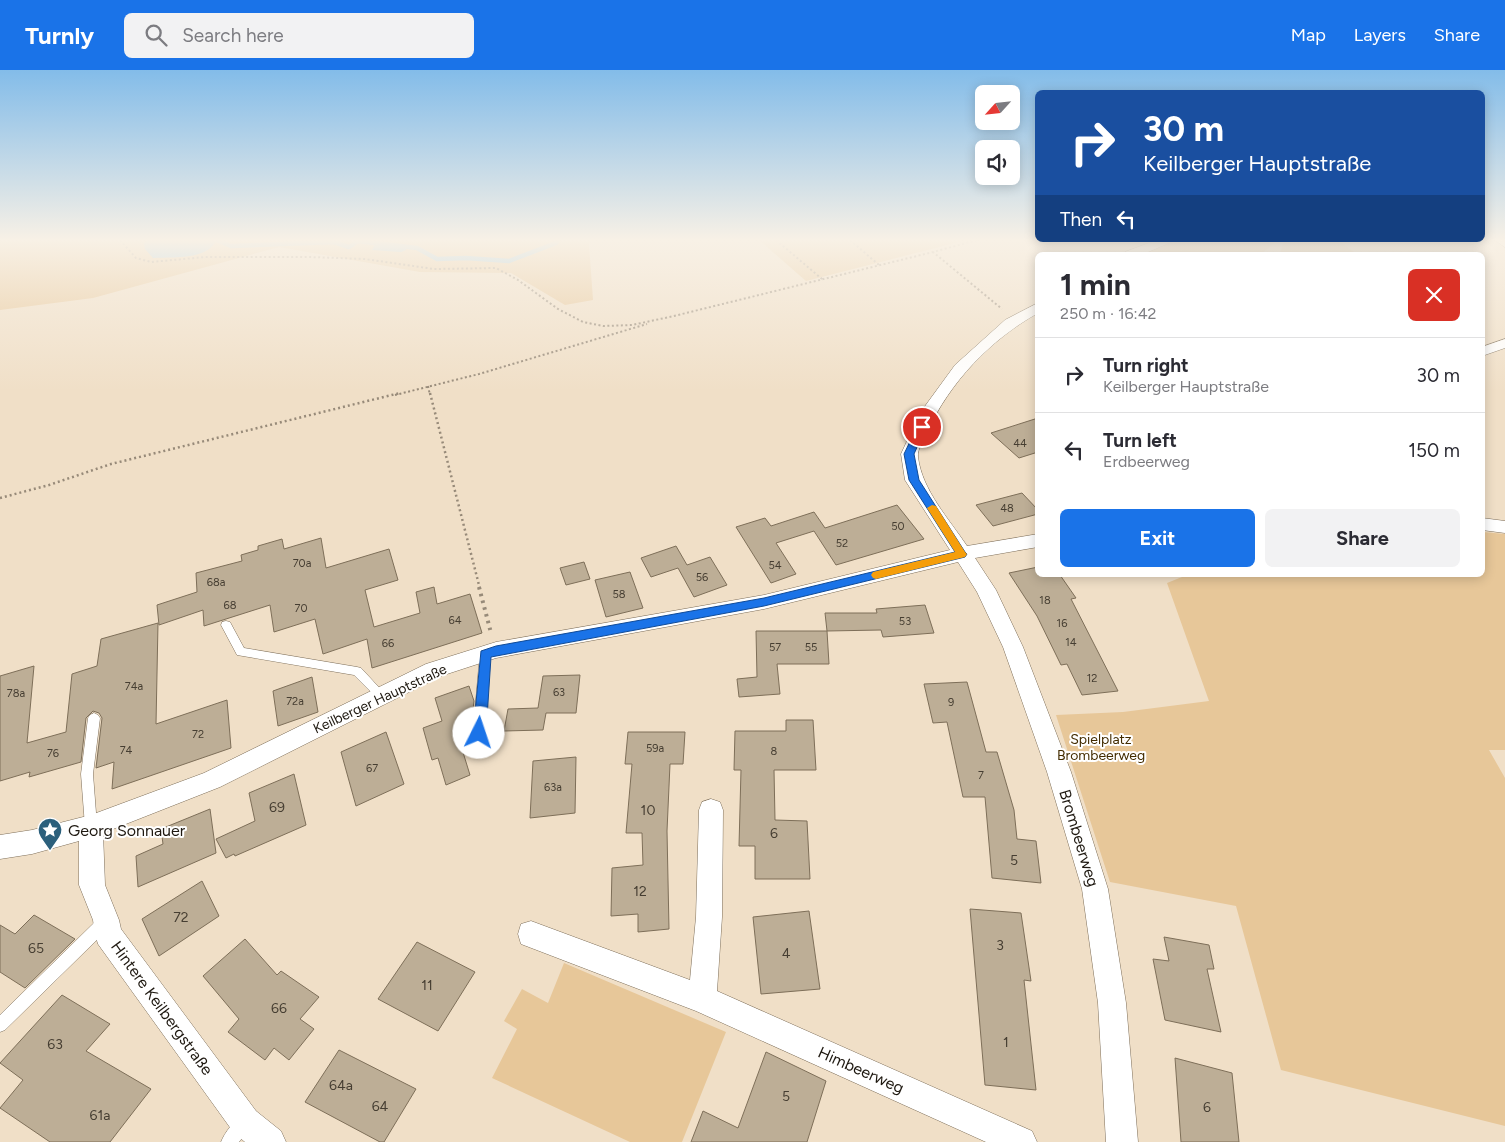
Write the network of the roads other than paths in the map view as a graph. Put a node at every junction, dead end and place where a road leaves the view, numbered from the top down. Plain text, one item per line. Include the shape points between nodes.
1 (1035, 309) edge
2 (1505, 343) edge
3 (1485, 351) edge
4 (1485, 524) edge
5 (1505, 527) edge
6 (1035, 541) edge
7 (962, 554) junction
8 (226, 625) dead end
9 (491, 652) junction
10 (382, 696) junction
11 (94, 718) dead end
12 (479, 733) dead end
13 (712, 810) dead end
14 (91, 826) junction
15 (0, 847) edge
16 (106, 920) junction
17 (531, 934) dead end
18 (702, 999) junction
19 (0, 1025) edge
20 (237, 1132) edge
21 (270, 1142) edge
22 (1020, 1142) edge
23 (1122, 1142) edge

1 - 7 street, Brombeerweg via 1010,323 960,368 928,413 909,454 914,480
2 - 3 street
4 - 5 street
6 - 7 street, Keilberger Hauptstraße
7 - 9 street, Keilberger Hauptstraße via 764,602
7 - 23 street, Brombeerweg via 986,590 1013,648 1059,772 1095,889 1112,1003
8 - 10 lane via 241,652 357,672
9 - 10 street, Keilberger Hauptstraße via 434,670
9 - 12 lane
10 - 14 street, Keilberger Hauptstraße via 212,780
11 - 14 lane via 87,774
13 - 18 street
14 - 15 street, Keilberger Hauptstraße
14 - 16 street, Hintere Keilbergstraße via 92,885
16 - 19 lane
16 - 20 street, Hintere Keilbergstraße via 108,934
17 - 18 street, Himbeerweg
18 - 22 street, Himbeerweg
20 - 21 street, Hintere Keilbergstraße

